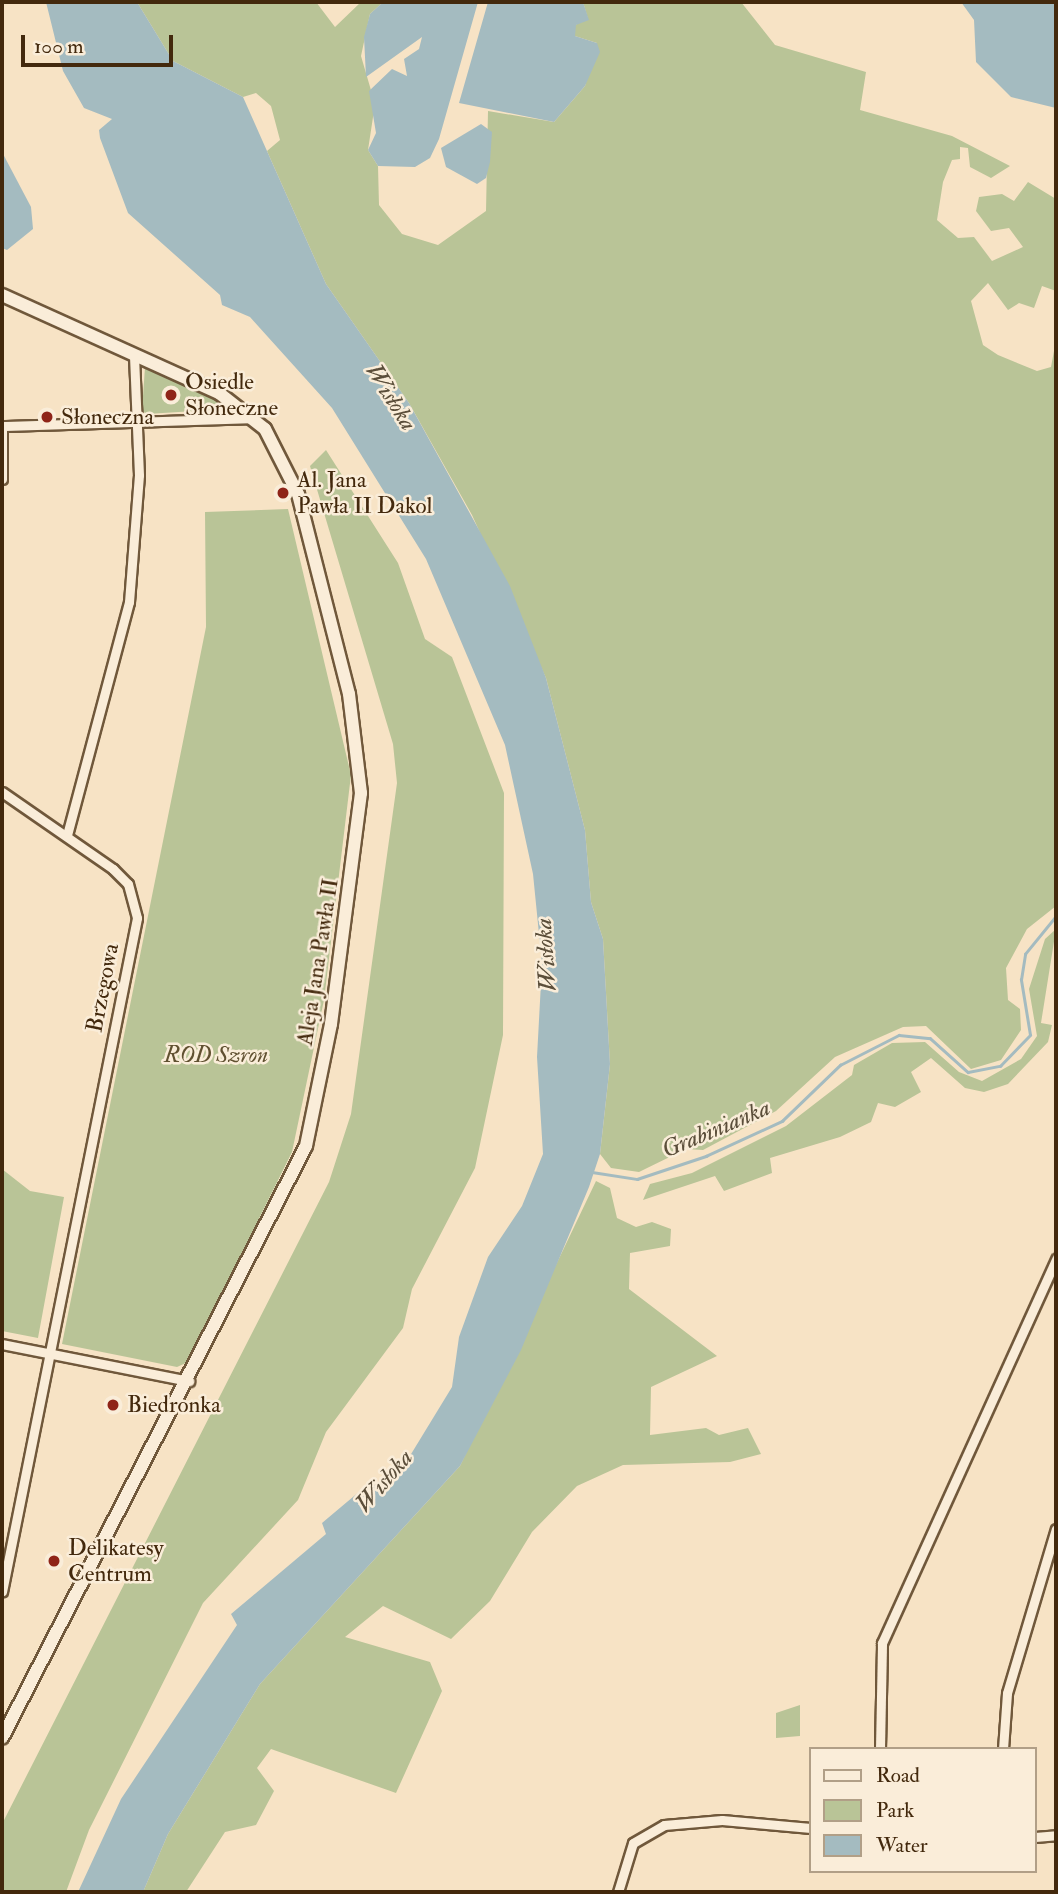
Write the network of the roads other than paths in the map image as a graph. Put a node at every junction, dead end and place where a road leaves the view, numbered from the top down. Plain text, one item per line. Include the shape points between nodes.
1 (2, 295) edge
2 (134, 356) junction
3 (253, 418) junction
4 (136, 422) junction
5 (2, 426) edge
6 (2, 479) edge
7 (2, 792) edge
8 (67, 835) junction
9 (1056, 1259) edge
10 (2, 1344) edge
11 (49, 1353) junction
12 (189, 1381) junction
13 (1056, 1530) edge
14 (2, 1592) edge
15 (2, 1738) edge
16 (880, 1747) edge
17 (1003, 1747) edge
18 (810, 1828) edge
19 (1056, 1835) edge
20 (1037, 1837) edge
21 (618, 1892) edge

1 - 2 street, Aleja Jana Pawła II
2 - 3 street, Aleja Jana Pawła II via 219,393
2 - 4 street
3 - 4 street
3 - 12 street, Aleja Jana Pawła II via 286,461 298,494 349,694 362,793 333,1012 306,1146
4 - 5 street
4 - 8 street via 130,602
5 - 6 street
7 - 8 street, Brzegowa
8 - 11 street, Brzegowa via 128,884 137,919
9 - 16 street via 882,1643
10 - 11 street
11 - 12 street
11 - 14 street, Brzegowa
12 - 15 street, Aleja Jana Pawła II
13 - 17 street via 1007,1693
18 - 21 street via 722,1820 664,1825 633,1843
19 - 20 street

